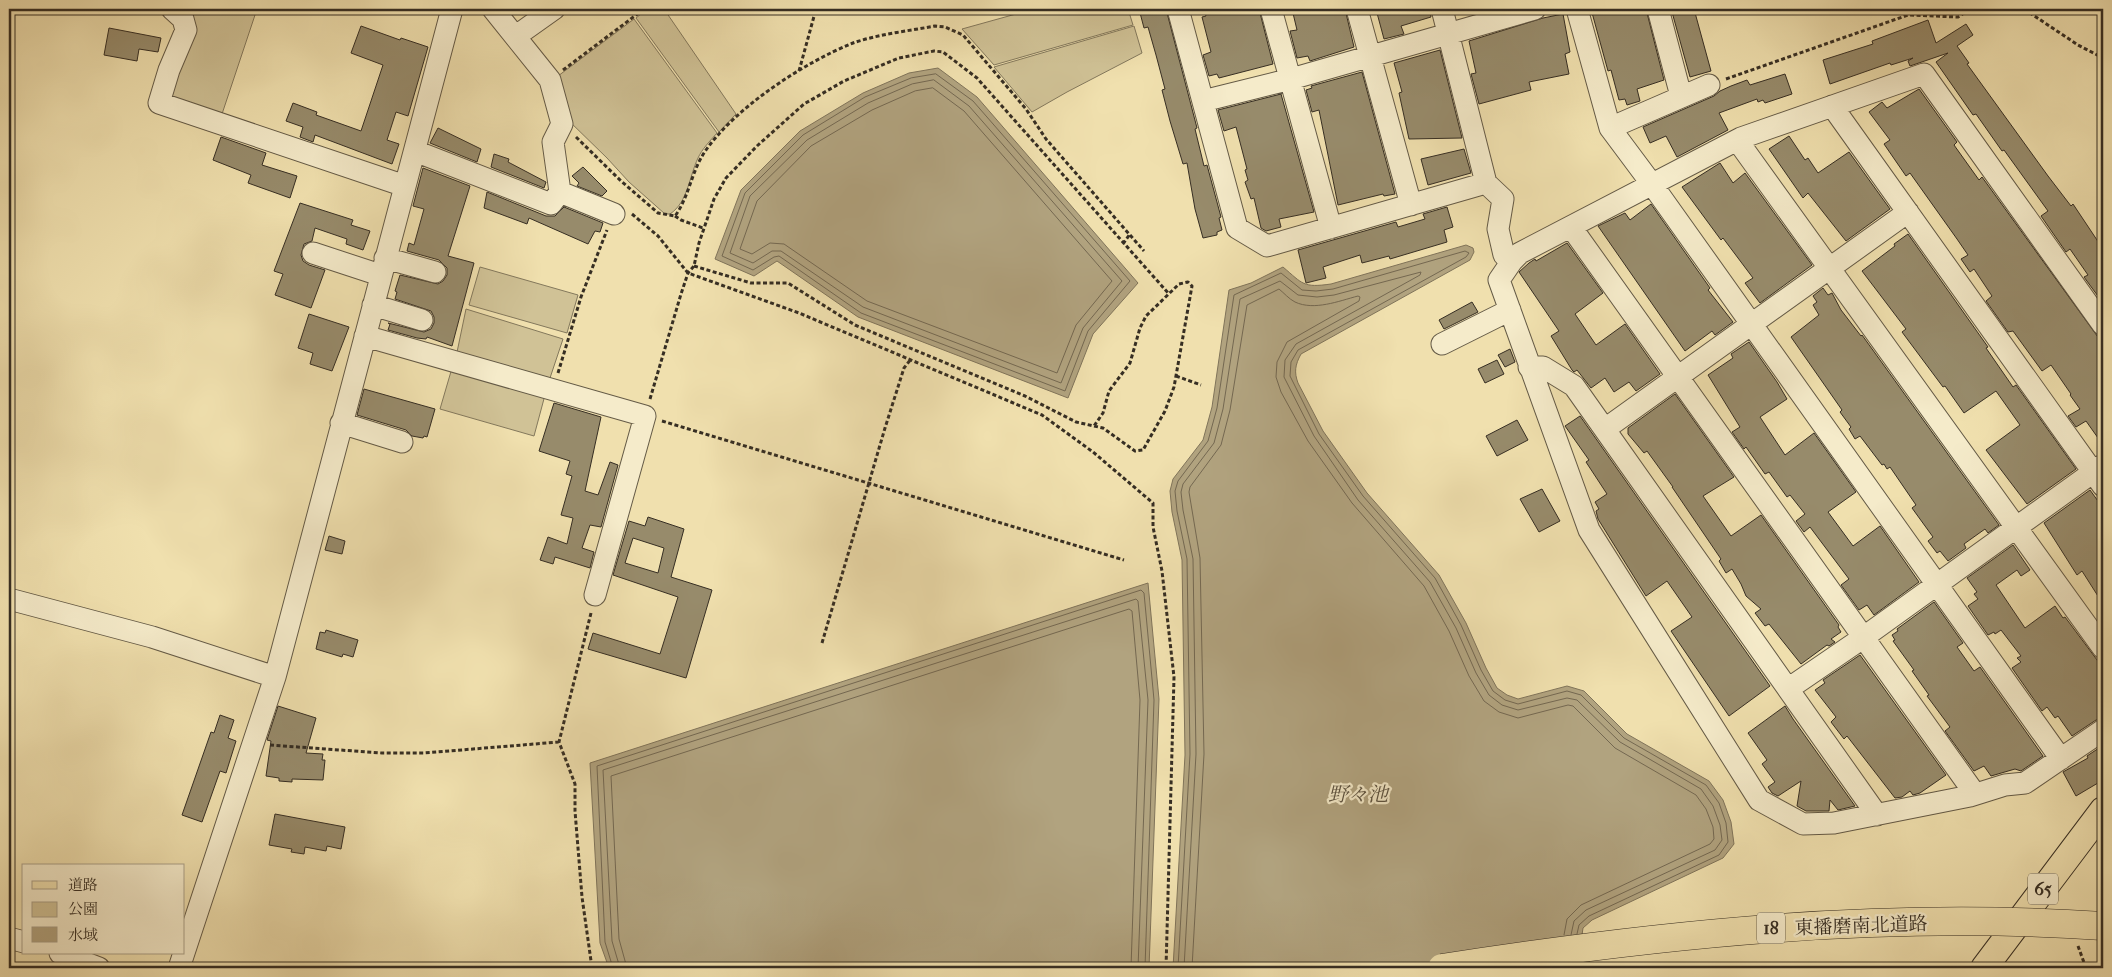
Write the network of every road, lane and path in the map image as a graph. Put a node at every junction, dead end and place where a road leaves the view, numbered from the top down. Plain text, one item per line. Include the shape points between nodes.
1 (172, 9) edge
2 (452, 9) edge
3 (493, 9) edge
4 (554, 9) edge
5 (644, 9) edge
6 (816, 9) edge
7 (1178, 9) edge
8 (1271, 9) edge
9 (1357, 9) edge
10 (1442, 9) edge
11 (1577, 9) edge
12 (1658, 9) edge
13 (1970, 9) edge
14 (2024, 9) edge
15 (1522, 11) edge
16 (1449, 33) junction
17 (516, 36) junction
18 (1370, 56) junction
19 (2103, 58) edge
20 (799, 72) junction
21 (1291, 78) junction
22 (550, 80) junction
23 (1709, 85) joint
24 (1681, 96) junction
25 (1202, 101) junction
26 (1832, 106) junction
27 (562, 124) junction
28 (1610, 128) junction
29 (1738, 140) junction
30 (415, 151) junction
31 (1486, 183) junction
32 (1652, 183) junction
33 (405, 186) junction
34 (560, 192) junction
35 (1411, 205) junction
36 (1908, 212) junction
37 (614, 214) junction
38 (675, 216) junction
39 (1571, 227) junction
40 (703, 228) junction
41 (1331, 228) junction
42 (1130, 234) junction
43 (1123, 244) junction
44 (1144, 250) dead end
45 (313, 252) dead end
46 (1512, 261) junction
47 (383, 266) junction
48 (694, 266) junction
49 (1830, 268) junction
50 (435, 272) dead end
51 (688, 273) junction
52 (1169, 294) junction
53 (373, 305) junction
54 (1510, 310) junction
55 (422, 320) dead end
56 (1752, 324) junction
57 (2103, 325) edge
58 (365, 336) junction
59 (1442, 344) dead end
60 (911, 359) junction
61 (1529, 367) junction
62 (1176, 376) junction
63 (1678, 378) junction
64 (1201, 385) dead end
65 (552, 391) junction
66 (645, 416) junction
67 (341, 424) junction
68 (1094, 426) junction
69 (1605, 429) junction
70 (402, 442) dead end
71 (2100, 474) edge
72 (869, 483) junction
73 (2017, 528) junction
74 (1124, 560) dead end
75 (1937, 584) junction
76 (595, 595) joint
77 (9, 599) edge
78 (1864, 637) junction
79 (822, 643) dead end
80 (2103, 648) edge
81 (275, 677) junction
82 (1788, 689) junction
83 (2103, 730) edge
84 (559, 742) junction
85 (253, 743) junction
86 (2061, 759) junction
87 (1974, 794) junction
88 (2103, 810) edge
89 (1877, 815) junction
90 (2103, 926) edge
91 (9, 938) edge
92 (22, 941) edge
93 (2103, 944) edge
94 (185, 950) edge
95 (63, 954) edge
96 (184, 954) edge
97 (99, 968) edge
98 (179, 968) edge
99 (592, 968) edge
100 (1166, 968) edge
101 (1442, 968) edge
102 (1551, 968) edge
103 (1984, 968) edge

1 - 33 street via 182,19 186,30 159,103
2 - 30 street
3 - 17 street
4 - 17 street
5 - 22 path
6 - 20 path
7 - 25 street
8 - 21 street
9 - 18 street
10 - 16 street
11 - 28 street
12 - 24 street
13 - 23 path via 1958,17 1908,15
14 - 19 path
15 - 16 street
16 - 18 street
16 - 31 street
17 - 22 street
18 - 21 street
18 - 35 street
20 - 38 path via 747,106 731,121 704,153
20 - 42 path via 853,43 935,26 956,30
21 - 25 street
21 - 41 street
22 - 27 street
23 - 24 street
24 - 28 street
25 - 41 street via 1237,228 1267,246
26 - 29 street
26 - 36 street
26 - 57 street via 1924,74
27 - 34 street via 553,142
27 - 38 path via 658,213
28 - 32 street
29 - 32 street
29 - 49 street
30 - 33 street
30 - 34 street via 551,204
31 - 35 street
31 - 46 street via 1503,199 1498,229 1504,255
32 - 39 street
32 - 56 street
33 - 47 street
34 - 37 street
35 - 41 street
36 - 49 street
36 - 71 street
37 - 51 path via 619,204 623,206 658,236
37 - 65 path via 581,297
38 - 40 path
39 - 46 street via 1520,253
39 - 63 street
40 - 43 path via 726,178 804,104 899,58 934,51 943,52 977,78
40 - 48 path
42 - 43 path
42 - 44 path
43 - 52 path
45 - 47 street
46 - 54 street via 1499,280
47 - 50 street
47 - 53 street
48 - 51 path
48 - 68 path via 751,283 788,283 855,325 1025,396 1076,422
49 - 56 street
49 - 73 street
51 - 60 path via 799,313
51 - 66 path
52 - 62 path via 1179,284 1188,282 1192,286
52 - 68 path via 1146,316 1130,362 1109,391 1103,413
53 - 55 street
53 - 58 street
54 - 59 street
54 - 61 street
56 - 63 street
56 - 75 street
58 - 65 street
58 - 67 street
60 - 72 path via 904,368
60 - 100 path via 1042,415 1093,452 1153,503 1153,527 1162,571 1174,677
61 - 69 street via 1543,367 1574,386
61 - 89 street via 1590,530 1759,800 1803,824 1834,823
62 - 64 path
62 - 68 path via 1171,398 1143,450 1135,451 1103,428
63 - 69 street
63 - 78 street
65 - 66 street
66 - 72 path
66 - 76 street
67 - 70 street
67 - 81 street
69 - 82 street
71 - 73 street
72 - 74 path
72 - 79 path
73 - 75 street
73 - 80 street
75 - 78 street
75 - 86 street
76 - 84 path
77 - 81 street via 152,637
78 - 82 street
78 - 87 street
81 - 85 street
82 - 89 street
83 - 86 street
84 - 85 path via 424,753
84 - 99 path via 575,784 582,897
85 - 94 street
86 - 87 street via 2025,783
87 - 89 street
88 - 103 main road, 65
90 - 101 highway, 東播磨南北道路 / 18, bridge via 1991,922 1737,930
91 - 92 street
93 - 102 highway, 東播磨南北道路 / 18 via 1969,939 1820,942 1739,947
95 - 97 street
96 - 98 street

